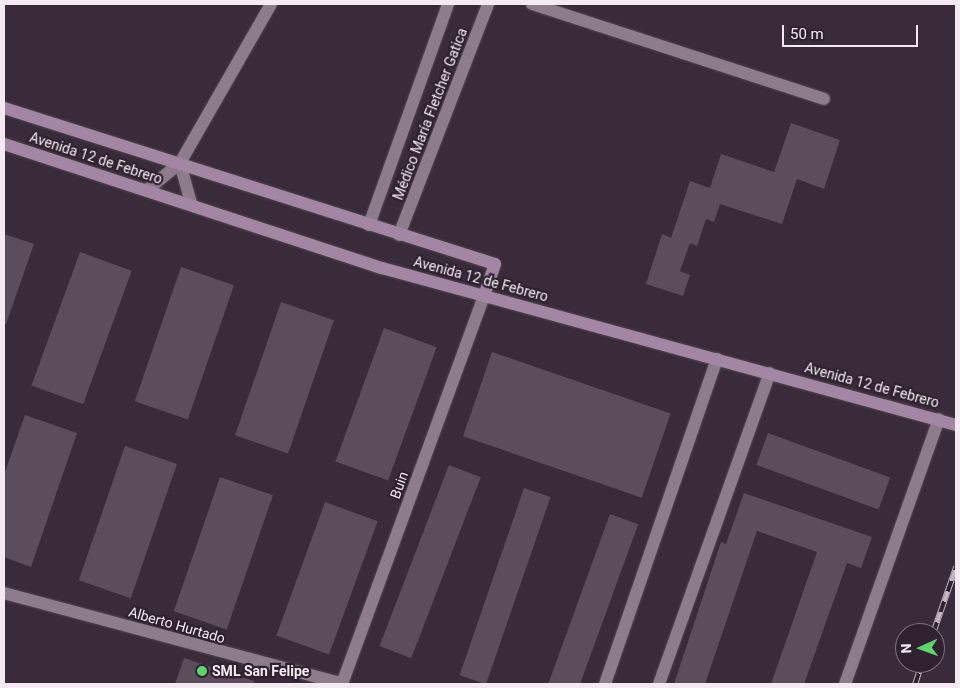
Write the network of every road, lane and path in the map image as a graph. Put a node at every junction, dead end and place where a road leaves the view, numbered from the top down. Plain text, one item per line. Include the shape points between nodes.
1 (271, 4) edge
2 (448, 4) edge
3 (488, 4) edge
4 (532, 4) edge
5 (824, 99) dead end
6 (4, 108) edge
7 (4, 144) edge
8 (180, 163) junction
9 (146, 190) junction
10 (191, 203) junction
11 (369, 225) junction
12 (399, 235) junction
13 (484, 296) junction
14 (718, 359) junction
15 (770, 372) junction
16 (938, 419) junction
17 (956, 425) edge
18 (4, 593) edge
19 (343, 684) edge
20 (605, 684) edge
21 (659, 684) edge
22 (845, 684) edge

1 - 8 street
2 - 11 street, Médico María Fletcher Gatica
3 - 12 street, Médico María Fletcher Gatica
4 - 5 street
6 - 8 street, Avenida 12 de Febrero
7 - 9 street, Avenida 12 de Febrero
8 - 9 street
8 - 10 street
8 - 11 street, Avenida 12 de Febrero
9 - 10 street, Avenida 12 de Febrero
10 - 13 street, Avenida 12 de Febrero via 382,268
11 - 12 street, Avenida 12 de Febrero
12 - 13 street, Avenida 12 de Febrero via 495,264
13 - 14 street, Avenida 12 de Febrero
13 - 19 street, Buin
14 - 15 street, Avenida 12 de Febrero
14 - 20 street
15 - 16 street, Avenida 12 de Febrero
15 - 21 street
16 - 17 street, Avenida 12 de Febrero
16 - 22 street
18 - 19 street, Alberto Hurtado

